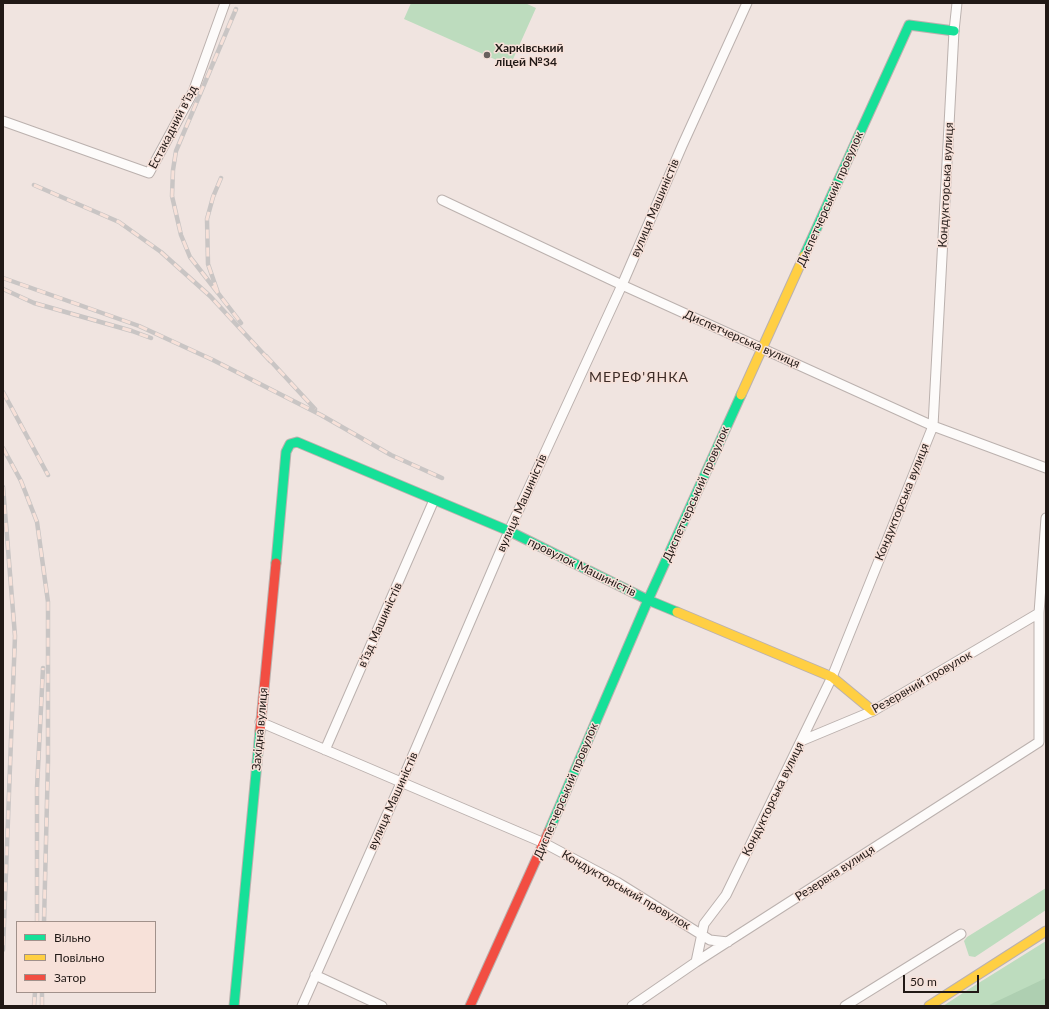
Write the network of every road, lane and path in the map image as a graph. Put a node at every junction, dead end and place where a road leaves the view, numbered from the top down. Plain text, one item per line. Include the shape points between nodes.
1 (225, 3) edge
2 (747, 3) edge
3 (957, 3) edge
4 (954, 31) junction
5 (3, 121) edge
6 (442, 200) dead end
7 (622, 285) junction
8 (763, 348) junction
9 (933, 426) junction
10 (286, 452) joint
11 (1046, 468) edge
12 (434, 500) junction
13 (1046, 518) edge
14 (509, 530) junction
15 (648, 600) junction
16 (1039, 613) junction
17 (832, 677) junction
18 (873, 711) junction
19 (260, 722) junction
20 (801, 741) junction
21 (325, 750) junction
22 (401, 783) junction
23 (544, 843) junction
24 (1046, 931) edge
25 (702, 934) junction
26 (961, 934) dead end
27 (728, 942) junction
28 (696, 962) junction
29 (315, 976) junction
30 (234, 1006) edge
31 (302, 1006) edge
32 (382, 1006) edge
33 (470, 1006) edge
34 (632, 1006) edge
35 (845, 1006) edge
36 (929, 1006) edge

1 - 5 street, Естакадний в’їзд via 193,92 149,173
2 - 7 street, вулиця Машиністів
3 - 4 street, Кондукторська вулиця
4 - 8 main road, Диспетчерський провулок via 909,25
4 - 9 street, Кондукторська вулиця
6 - 7 street, Диспетчерська вулиця
7 - 8 street, Диспетчерська вулиця
7 - 14 street, вулиця Машиністів
8 - 9 street, Диспетчерська вулиця
8 - 15 main road, Диспетчерський провулок
9 - 11 street, Диспетчерська вулиця
9 - 17 street, Кондукторська вулиця
10 - 12 main road, провулок Машиністів via 290,444 297,442
10 - 19 main road, Західна вулиця
12 - 14 main road, провулок Машиністів
12 - 21 street, в’їзд Машиністів
13 - 16 street
14 - 15 main road, провулок Машиністів
14 - 22 street, вулиця Машиністів
15 - 17 main road, провулок Машиністів
15 - 23 main road, Диспетчерський провулок
16 - 18 street, Резервний провулок
16 - 27 street, Резервна вулиця via 1039,742
17 - 18 main road, провулок Машиністів
17 - 20 street, Кондукторська вулиця
18 - 20 street, Резервний провулок
19 - 21 street, Кондукторський провулок
19 - 30 main road, Західна вулиця
20 - 25 street, Кондукторська вулиця via 726,895 704,924
21 - 22 street, Кондукторський провулок
22 - 23 street, Кондукторський провулок
22 - 29 street, вулиця Машиністів
23 - 25 street, Кондукторський провулок via 617,882
23 - 33 main road, Диспетчерський провулок
24 - 36 main road
25 - 27 street, Кондукторський провулок via 710,940
25 - 28 street, Кондукторська вулиця
26 - 35 street
27 - 28 street, Резервна вулиця
28 - 34 street, Резервна вулиця
29 - 31 street, вулиця Машиністів
29 - 32 street

